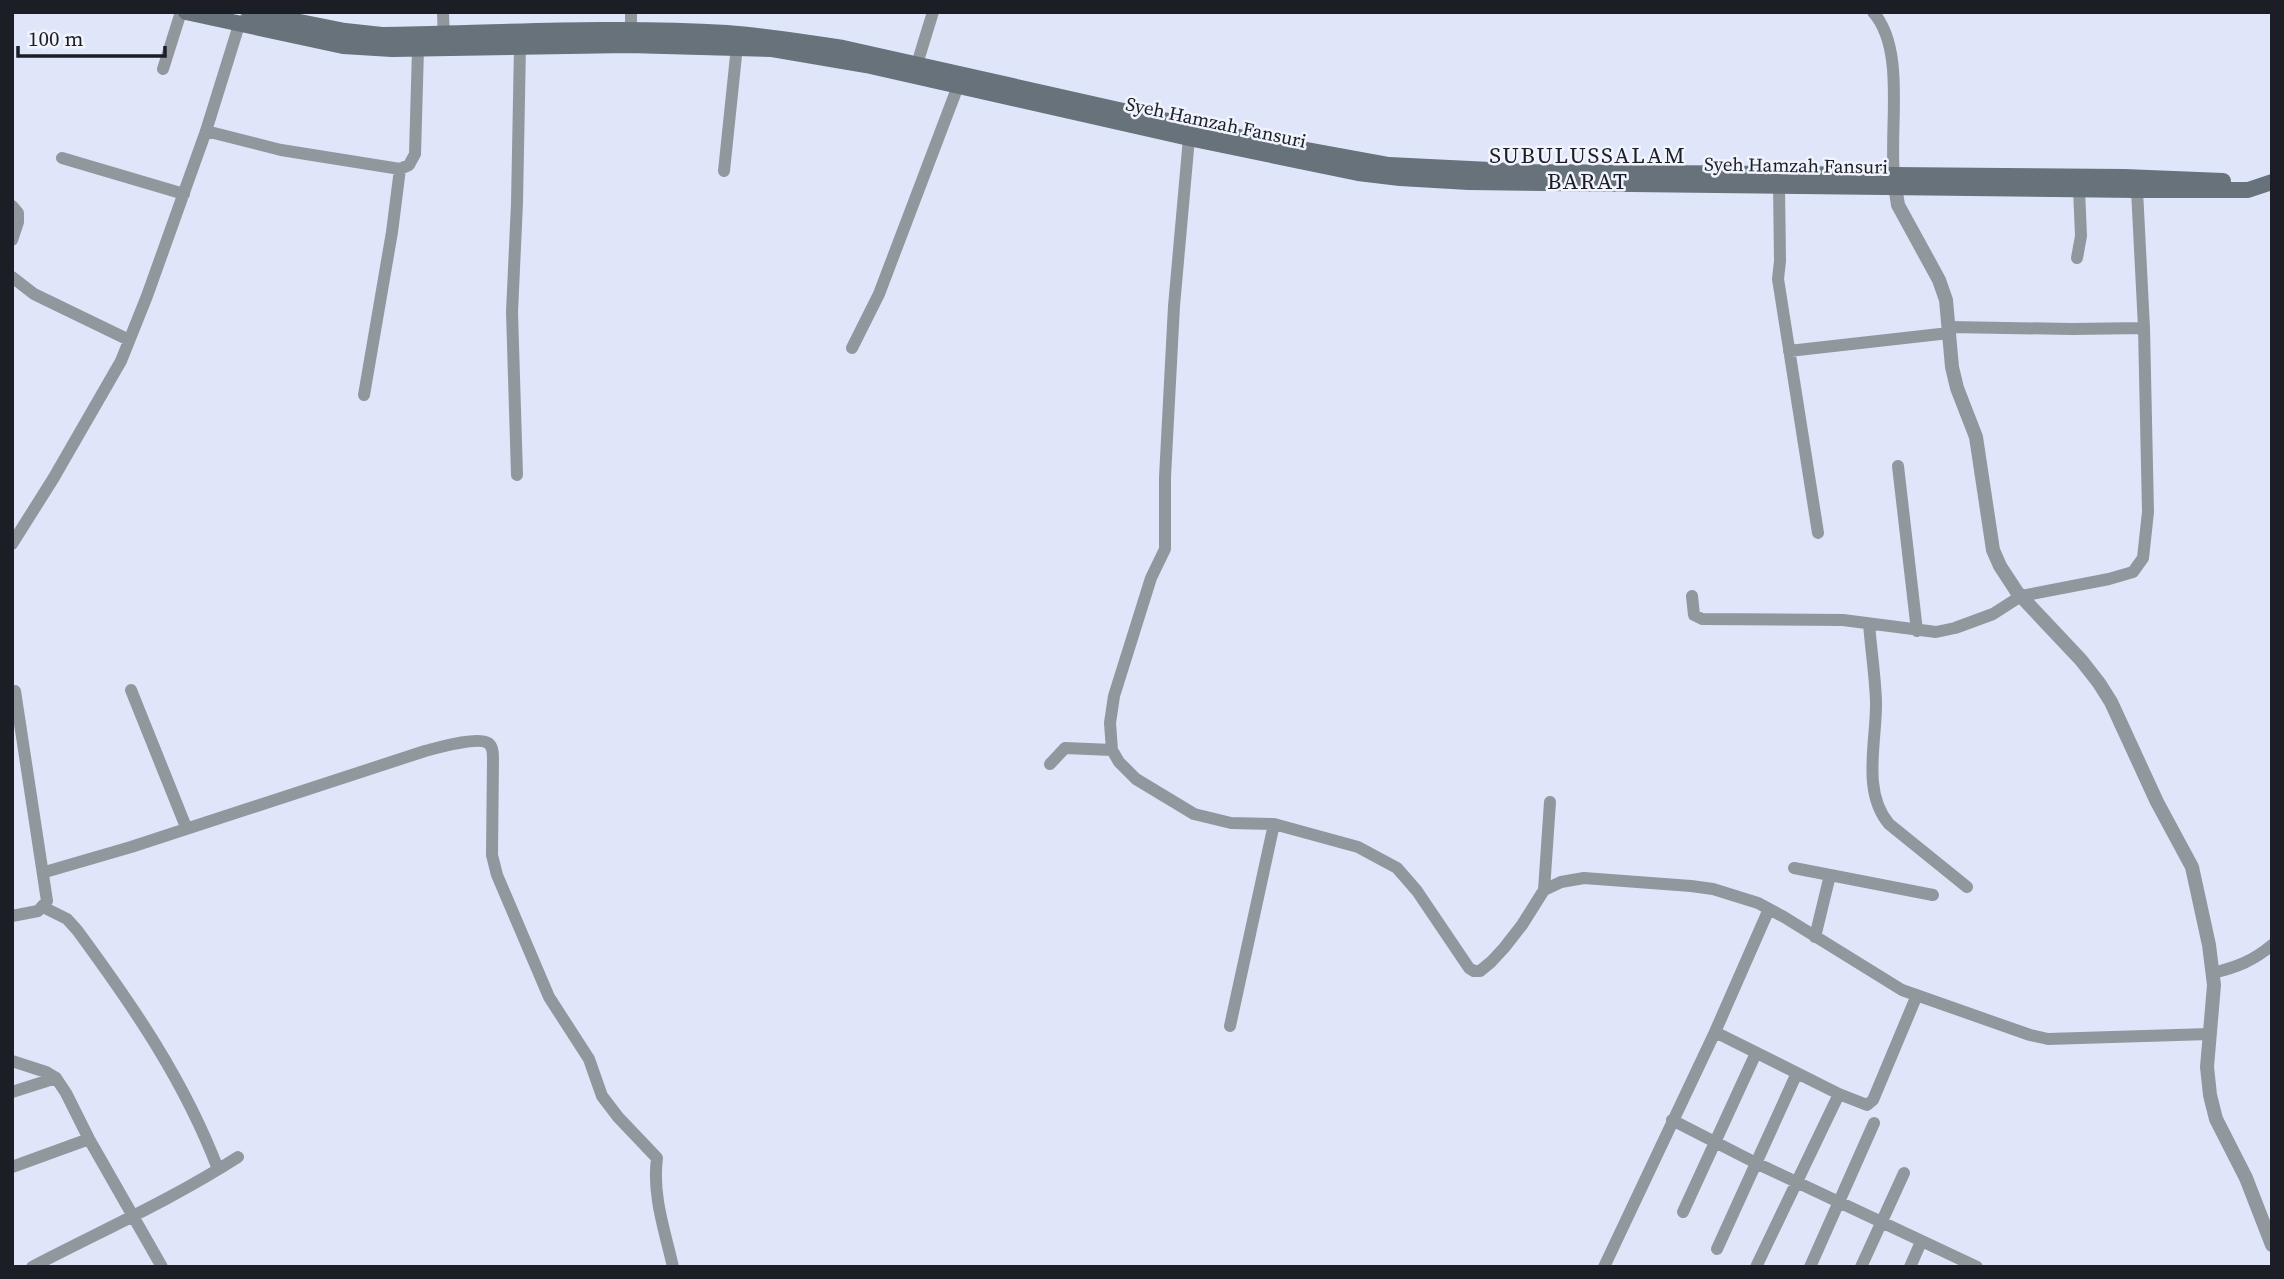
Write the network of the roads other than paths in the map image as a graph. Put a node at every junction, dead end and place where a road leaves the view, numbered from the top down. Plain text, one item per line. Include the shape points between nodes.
1 (183, 12) edge
2 (443, 12) edge
3 (631, 12) edge
4 (933, 12) edge
5 (1873, 12) edge
6 (247, 16) edge
7 (631, 31) junction
8 (709, 39) junction
9 (444, 41) junction
10 (737, 46) junction
11 (520, 47) junction
12 (418, 49) junction
13 (917, 64) junction
14 (163, 69) dead end
15 (958, 86) junction
16 (206, 131) junction
17 (1191, 132) junction
18 (62, 158) dead end
19 (400, 169) junction
20 (724, 172) dead end
21 (1430, 174) junction
22 (1895, 181) junction
23 (2272, 182) edge
24 (1779, 186) junction
25 (2079, 189) junction
26 (2248, 190) junction
27 (2137, 191) junction
28 (184, 194) junction
29 (12, 206) edge
30 (12, 240) edge
31 (2077, 258) dead end
32 (12, 276) edge
33 (2144, 328) junction
34 (1949, 330) junction
35 (129, 340) junction
36 (852, 348) dead end
37 (1789, 351) junction
38 (364, 395) dead end
39 (1898, 466) dead end
40 (517, 475) dead end
41 (1818, 533) dead end
42 (12, 544) edge
43 (1692, 596) dead end
44 (2021, 596) junction
45 (1869, 624) junction
46 (1917, 631) junction
47 (131, 690) dead end
48 (15, 691) dead end
49 (1112, 750) junction
50 (1050, 764) dead end
51 (1550, 802) dead end
52 (1274, 824) junction
53 (186, 827) junction
54 (1794, 868) dead end
55 (45, 872) junction
56 (1830, 876) junction
57 (1967, 887) dead end
58 (1544, 890) junction
59 (1933, 895) dead end
60 (43, 907) junction
61 (1769, 909) junction
62 (12, 916) edge
63 (1815, 937) junction
64 (2272, 945) edge
65 (2213, 973) junction
66 (1917, 995) junction
67 (1230, 1026) dead end
68 (1715, 1032) junction
69 (2209, 1034) junction
70 (1756, 1052) junction
71 (12, 1061) edge
72 (1797, 1073) junction
73 (56, 1078) junction
74 (12, 1093) edge
75 (1839, 1094) junction
76 (1672, 1120) junction
77 (1874, 1123) dead end
78 (89, 1139) junction
79 (1715, 1143) junction
80 (238, 1157) dead end
81 (1756, 1163) junction
82 (12, 1167) edge
83 (218, 1170) junction
84 (1904, 1172) dead end
85 (1796, 1182) junction
86 (1839, 1201) junction
87 (1683, 1212) dead end
88 (133, 1216) junction
89 (1881, 1222) junction
90 (1921, 1242) junction
91 (2272, 1245) edge
92 (1717, 1249) dead end
93 (1969, 1265) edge
94 (32, 1267) edge
95 (162, 1267) edge
96 (674, 1267) edge
97 (1604, 1267) edge
98 (1756, 1267) edge
99 (1810, 1267) edge
100 (1861, 1267) edge
101 (1910, 1267) edge

1 - 6 main road, Syeh Hamzah Fansuri
1 - 14 street
2 - 9 street
3 - 7 street
4 - 13 street
5 - 22 street via 1885,28 1892,53
6 - 9 main road, Syeh Hamzah Fansuri
6 - 12 main road, Syeh Hamzah Fansuri via 343,46
6 - 16 street
7 - 8 main road, Syeh Hamzah Fansuri
7 - 9 main road, Syeh Hamzah Fansuri
8 - 10 main road, Syeh Hamzah Fansuri
8 - 11 main road, Syeh Hamzah Fansuri
8 - 13 main road, Syeh Hamzah Fansuri via 774,37
9 - 11 main road, Syeh Hamzah Fansuri
9 - 12 main road, Syeh Hamzah Fansuri
10 - 15 main road, Syeh Hamzah Fansuri via 866,65
10 - 20 street
11 - 40 street via 512,312
12 - 19 street via 415,154 413,161
13 - 17 main road, Syeh Hamzah Fansuri
15 - 17 main road, Syeh Hamzah Fansuri
15 - 36 street via 878,294
16 - 19 street via 281,150
16 - 28 street
17 - 21 main road, Syeh Hamzah Fansuri via 1358,173
17 - 49 street via 1174,306 1165,549 1151,578 1114,696
18 - 28 street
19 - 38 street
21 - 22 main road, Syeh Hamzah Fansuri via 1735,175
21 - 24 main road, Syeh Hamzah Fansuri
22 - 24 main road, Syeh Hamzah Fansuri
22 - 25 main road, Syeh Hamzah Fansuri
22 - 26 main road, Syeh Hamzah Fansuri via 2124,177 2232,181
22 - 34 street via 1898,205 1943,289
23 - 26 main road, Syeh Hamzah Fansuri
24 - 37 street via 1778,279
25 - 27 main road, Syeh Hamzah Fansuri
25 - 31 street
26 - 27 main road, Syeh Hamzah Fansuri
27 - 33 street
28 - 35 street
29 - 30 street via 18,222
32 - 35 street via 34,294
33 - 34 street
33 - 44 street via 2148,512 2143,558 2127,575
34 - 37 street
34 - 44 street via 1954,378 1978,447 1989,537 2000,566
35 - 42 street via 54,480
37 - 41 street
39 - 46 street
43 - 45 street via 1694,615 1702,619 1795,618
44 - 46 street via 2000,611 1955,628
44 - 65 street via 2091,670 2111,702 2192,867
45 - 46 street
45 - 57 street via 1876,692 1873,768 1878,807 1889,824
47 - 53 street
48 - 55 street
49 - 50 street via 1065,748
49 - 52 street via 1136,779 1194,814 1231,823
51 - 58 street
52 - 58 street via 1358,847 1397,868 1474,971 1480,971 1504,948
52 - 67 street
53 - 55 street
53 - 96 street via 425,751 488,743 493,759 492,855 497,875 549,998 595,1069 602,1096 657,1158 655,1189
54 - 56 street
55 - 60 street via 47,901
56 - 59 street
56 - 63 street
58 - 61 street via 1572,879 1641,880 1713,889
60 - 62 street
60 - 83 street via 67,919 153,1038 188,1100
61 - 63 street
61 - 68 street
63 - 66 street via 1889,984
64 - 65 street via 2241,966
65 - 69 street
66 - 69 street via 2048,1039
66 - 75 street via 1873,1100 1864,1105
68 - 70 street
68 - 76 street
69 - 91 street via 2208,1081 2216,1119
70 - 72 street
70 - 79 street
71 - 73 street
72 - 75 street
72 - 81 street
73 - 74 street
73 - 78 street
75 - 85 street
76 - 79 street
76 - 97 street
77 - 86 street
78 - 82 street
78 - 88 street
79 - 81 street
79 - 87 street
80 - 83 street
81 - 85 street
81 - 92 street
83 - 88 street
84 - 89 street
85 - 86 street
85 - 98 street
86 - 89 street
86 - 99 street
88 - 94 street
88 - 95 street
89 - 90 street
89 - 100 street
90 - 93 street
90 - 101 street

